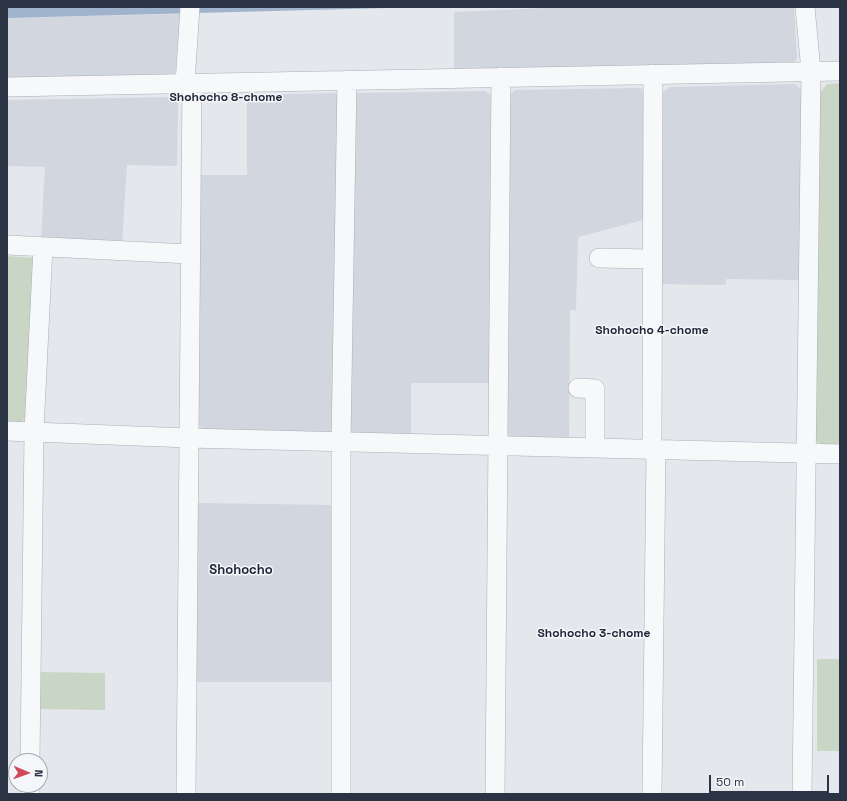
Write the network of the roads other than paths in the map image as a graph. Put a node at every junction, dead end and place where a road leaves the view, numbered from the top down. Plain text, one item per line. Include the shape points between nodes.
1 (805, 7) edge
2 (190, 13) edge
3 (811, 71) junction
4 (840, 71) edge
5 (653, 74) junction
6 (501, 77) junction
7 (347, 80) junction
8 (188, 83) junction
9 (7, 87) edge
10 (7, 245) edge
11 (43, 247) junction
12 (190, 254) junction
13 (599, 258) dead end
14 (652, 259) junction
15 (578, 388) dead end
16 (7, 431) edge
17 (34, 431) junction
18 (189, 438) junction
19 (341, 442) junction
20 (498, 446) junction
21 (595, 448) junction
22 (654, 450) junction
23 (806, 454) junction
24 (840, 454) edge
25 (30, 753) edge
26 (186, 794) edge
27 (341, 794) edge
28 (495, 794) edge
29 (652, 794) edge
30 (802, 794) edge

1 - 3 street
2 - 8 street
3 - 4 street
3 - 5 street
3 - 23 street
5 - 6 street
5 - 14 street
6 - 7 street
6 - 20 street
7 - 8 street
7 - 19 street
8 - 9 street
8 - 12 street
10 - 11 street
11 - 12 street
11 - 17 street
12 - 18 street
13 - 14 street
14 - 22 street
15 - 21 street via 595,389
16 - 17 street
17 - 18 street
17 - 25 street
18 - 19 street
18 - 26 street
19 - 20 street
19 - 27 street
20 - 21 street
20 - 28 street
21 - 22 street
22 - 23 street
22 - 29 street
23 - 24 street
23 - 30 street

